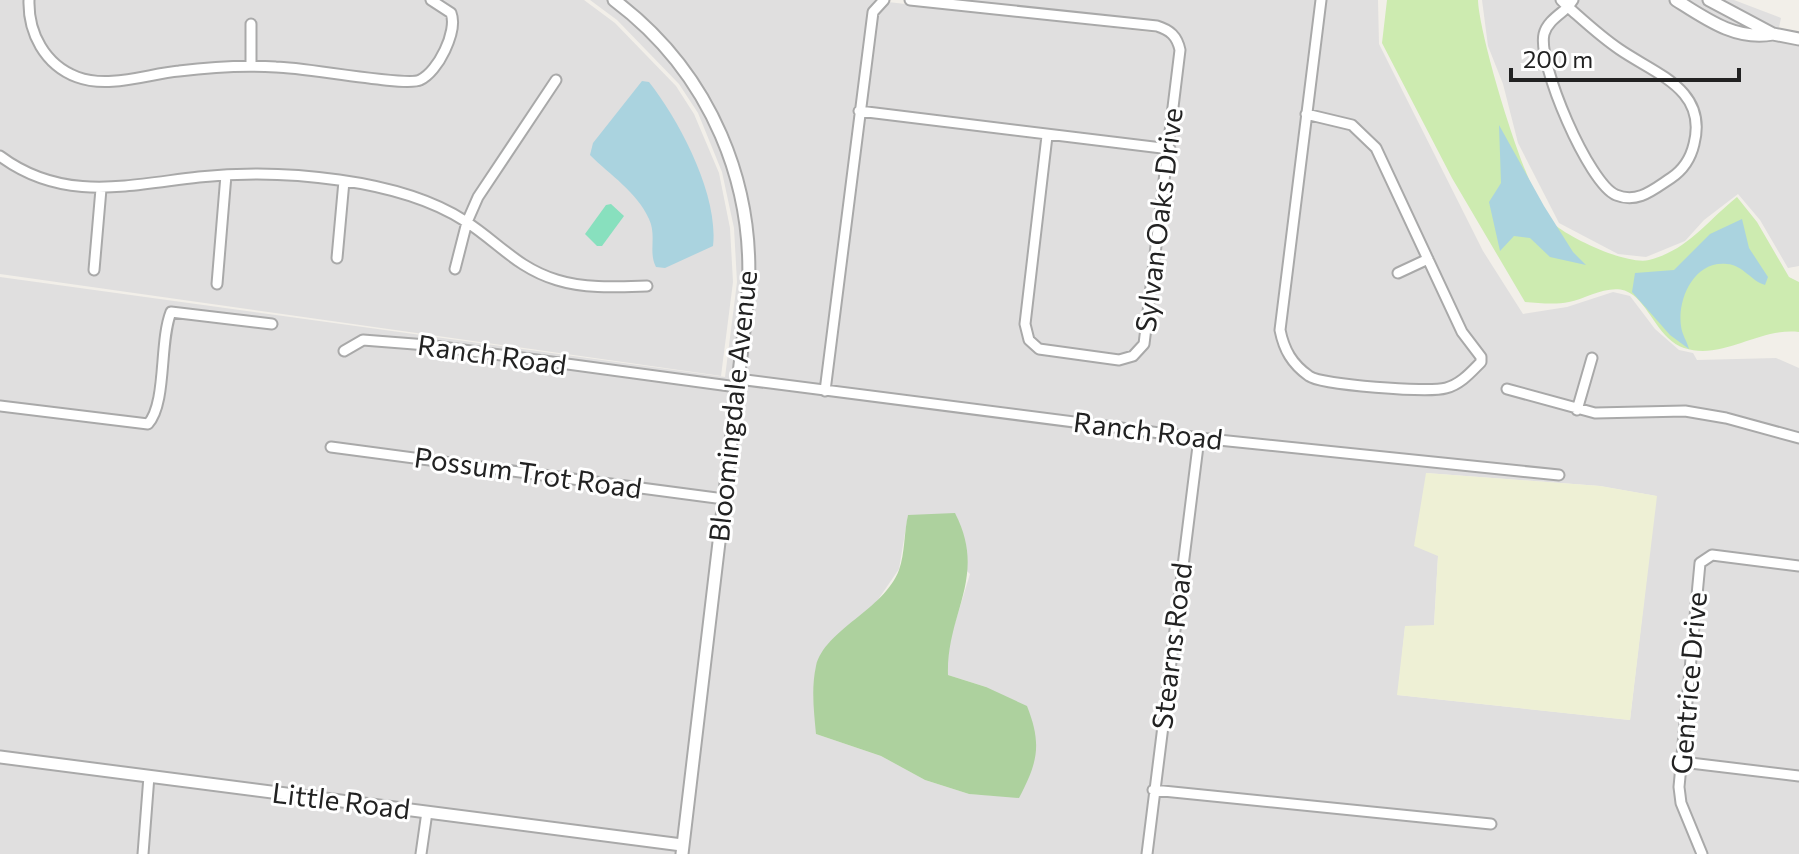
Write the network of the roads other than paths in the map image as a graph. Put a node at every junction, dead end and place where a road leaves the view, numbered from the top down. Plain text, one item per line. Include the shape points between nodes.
1 (29, 0) edge
2 (431, 0) edge
3 (614, 0) edge
4 (884, 0) edge
5 (910, 0) edge
6 (1321, 0) edge
7 (1676, 0) edge
8 (1709, 0) edge
9 (1567, 2) edge
10 (251, 24) dead end
11 (1773, 34) junction
12 (1799, 39) edge
13 (251, 66) junction
14 (556, 80) dead end
15 (859, 111) junction
16 (1306, 114) junction
17 (1047, 136) junction
18 (1170, 149) junction
19 (3, 158) edge
20 (0, 170) edge
21 (226, 175) junction
22 (344, 181) junction
23 (101, 189) junction
24 (467, 222) junction
25 (337, 258) dead end
26 (1428, 259) junction
27 (455, 269) dead end
28 (94, 270) dead end
29 (1398, 273) dead end
30 (217, 284) dead end
31 (647, 286) dead end
32 (272, 324) dead end
33 (344, 351) dead end
34 (1592, 358) dead end
35 (738, 383) junction
36 (1507, 389) dead end
37 (825, 391) junction
38 (0, 406) edge
39 (1577, 410) junction
40 (1199, 438) junction
41 (1799, 438) edge
42 (331, 447) dead end
43 (1559, 475) dead end
44 (724, 499) junction
45 (1799, 566) edge
46 (0, 757) edge
47 (1682, 762) junction
48 (149, 776) junction
49 (1799, 776) edge
50 (1153, 790) junction
51 (427, 812) junction
52 (1491, 824) dead end
53 (682, 850) edge
54 (143, 854) edge
55 (421, 854) edge
56 (1147, 854) edge
57 (1702, 854) edge

1 - 13 street via 32,28 41,47 66,71 87,80
2 - 13 street via 448,8 454,24 433,70 416,82
3 - 35 street, Bloomingdale Avenue via 654,34 694,83 734,166 749,255
4 - 15 street via 873,12
5 - 18 street, Sylvan Oaks Drive via 1169,30 1180,50
6 - 16 street
7 - 11 street via 1733,31 1755,37
8 - 11 street
9 - 9 street via 1543,36 1564,118 1605,189 1640,198 1678,173 1691,155 1696,112 1666,75 1619,49
10 - 13 street
11 - 12 street
14 - 24 street
15 - 17 street
15 - 37 street
16 - 26 street via 1352,125 1376,148
16 - 26 street via 1280,330 1284,351 1311,378 1427,391 1466,378 1481,357 1462,332
17 - 18 street
17 - 18 street, Sylvan Oaks Drive via 1025,324 1029,340 1039,349 1119,360 1133,356 1144,344
19 - 20 street
19 - 23 street via 55,182
21 - 22 street via 292,173
21 - 23 street
21 - 30 street
22 - 24 street via 420,199
22 - 25 street
23 - 28 street
24 - 27 street
24 - 31 street via 502,252 558,280
26 - 29 street
32 - 38 street via 171,312 156,409 148,424
33 - 35 street, Ranch Road via 363,340 427,345
34 - 39 street
35 - 37 street, Ranch Road
35 - 44 street, Bloomingdale Avenue
36 - 39 street
37 - 40 street, Ranch Road
39 - 41 street via 1685,411
40 - 43 street, Ranch Road
40 - 50 street, Stearns Road
42 - 44 street, Possum Trot Road
44 - 53 street, Bloomingdale Avenue
45 - 47 street, Gentrice Drive via 1712,555 1700,563
46 - 48 street, Little Road
47 - 49 street
47 - 57 street, Gentrice Drive via 1681,803
48 - 51 street, Little Road
48 - 54 street
50 - 52 street
50 - 56 street, Stearns Road
51 - 53 street, Little Road
51 - 55 street

